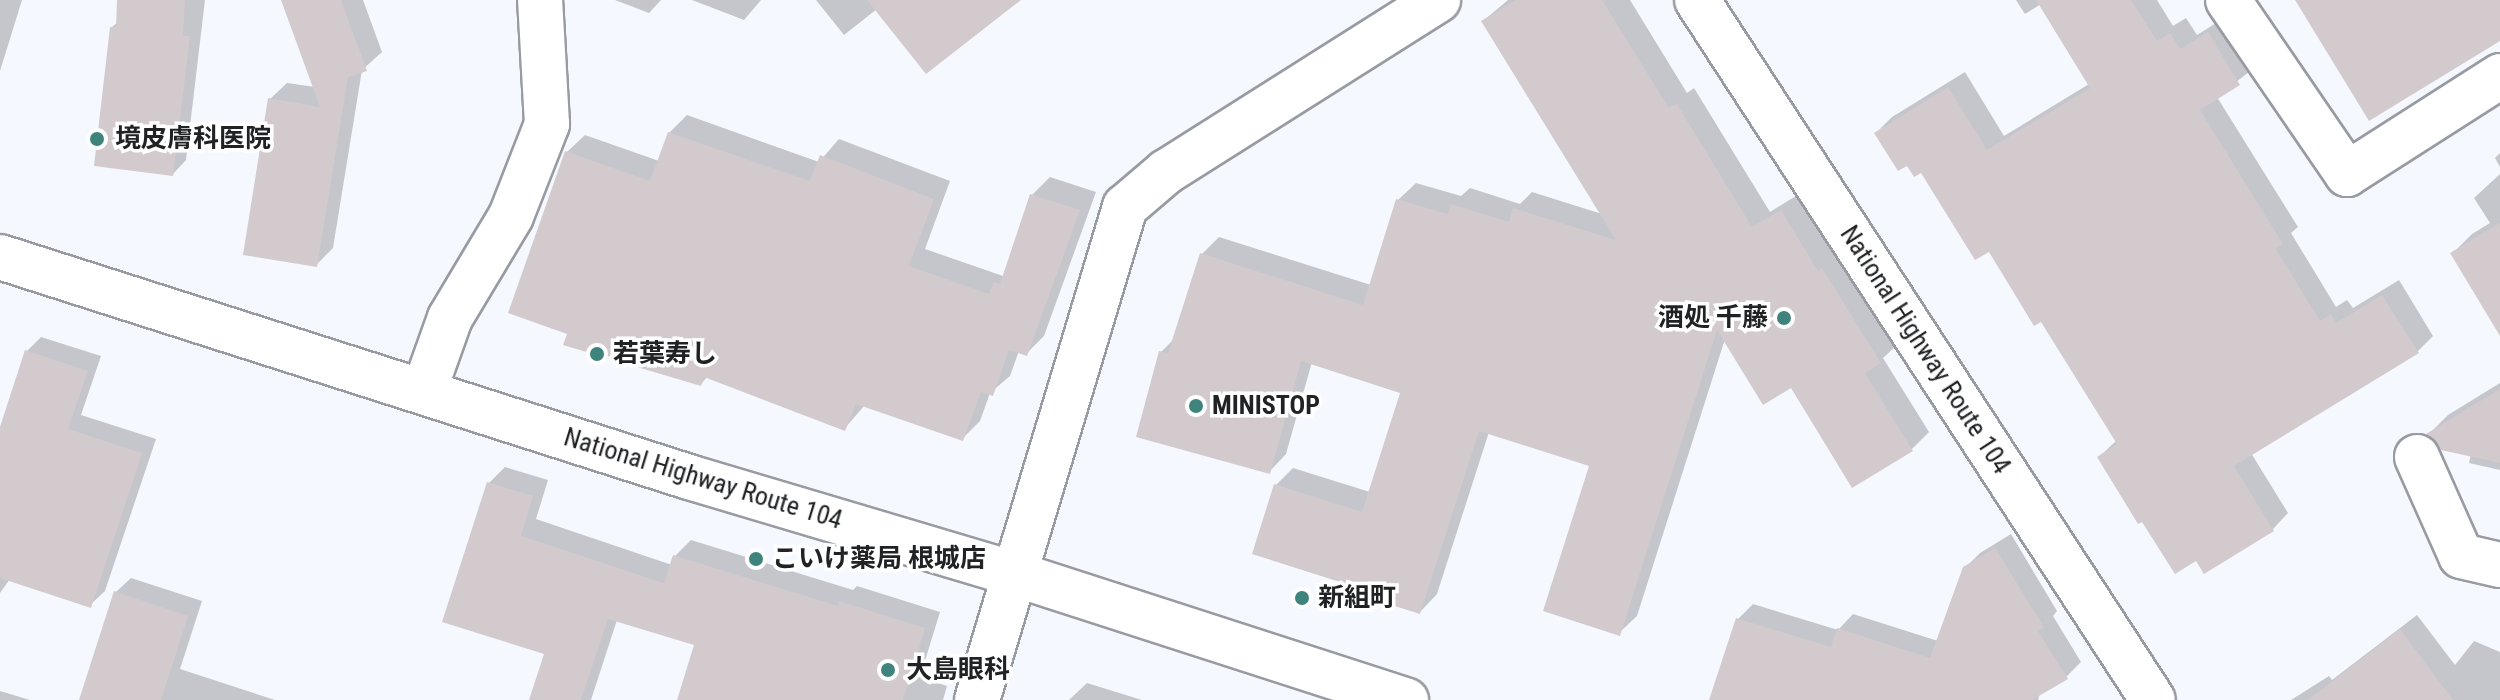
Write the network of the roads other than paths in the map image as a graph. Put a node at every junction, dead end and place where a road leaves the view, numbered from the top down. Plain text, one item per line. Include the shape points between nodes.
1 (540, 0) edge
2 (1438, 0) edge
3 (1697, 0) edge
4 (2228, 0) edge
5 (2500, 76) edge
6 (0, 257) edge
7 (424, 391) junction
8 (2417, 457) dead end
9 (2500, 565) edge
10 (1015, 574) junction
11 (977, 700) edge
12 (1406, 700) edge
13 (2153, 700) edge

1 - 7 main road via 547,124 511,216 450,318
2 - 10 main road via 1166,172 1125,207
3 - 13 main road, National Highway Route 104
4 - 5 main road via 2347,174
6 - 7 main road, National Highway Route 104
7 - 10 main road, National Highway Route 104
8 - 9 main road via 2461,556
10 - 11 main road
10 - 12 main road, National Highway Route 104

